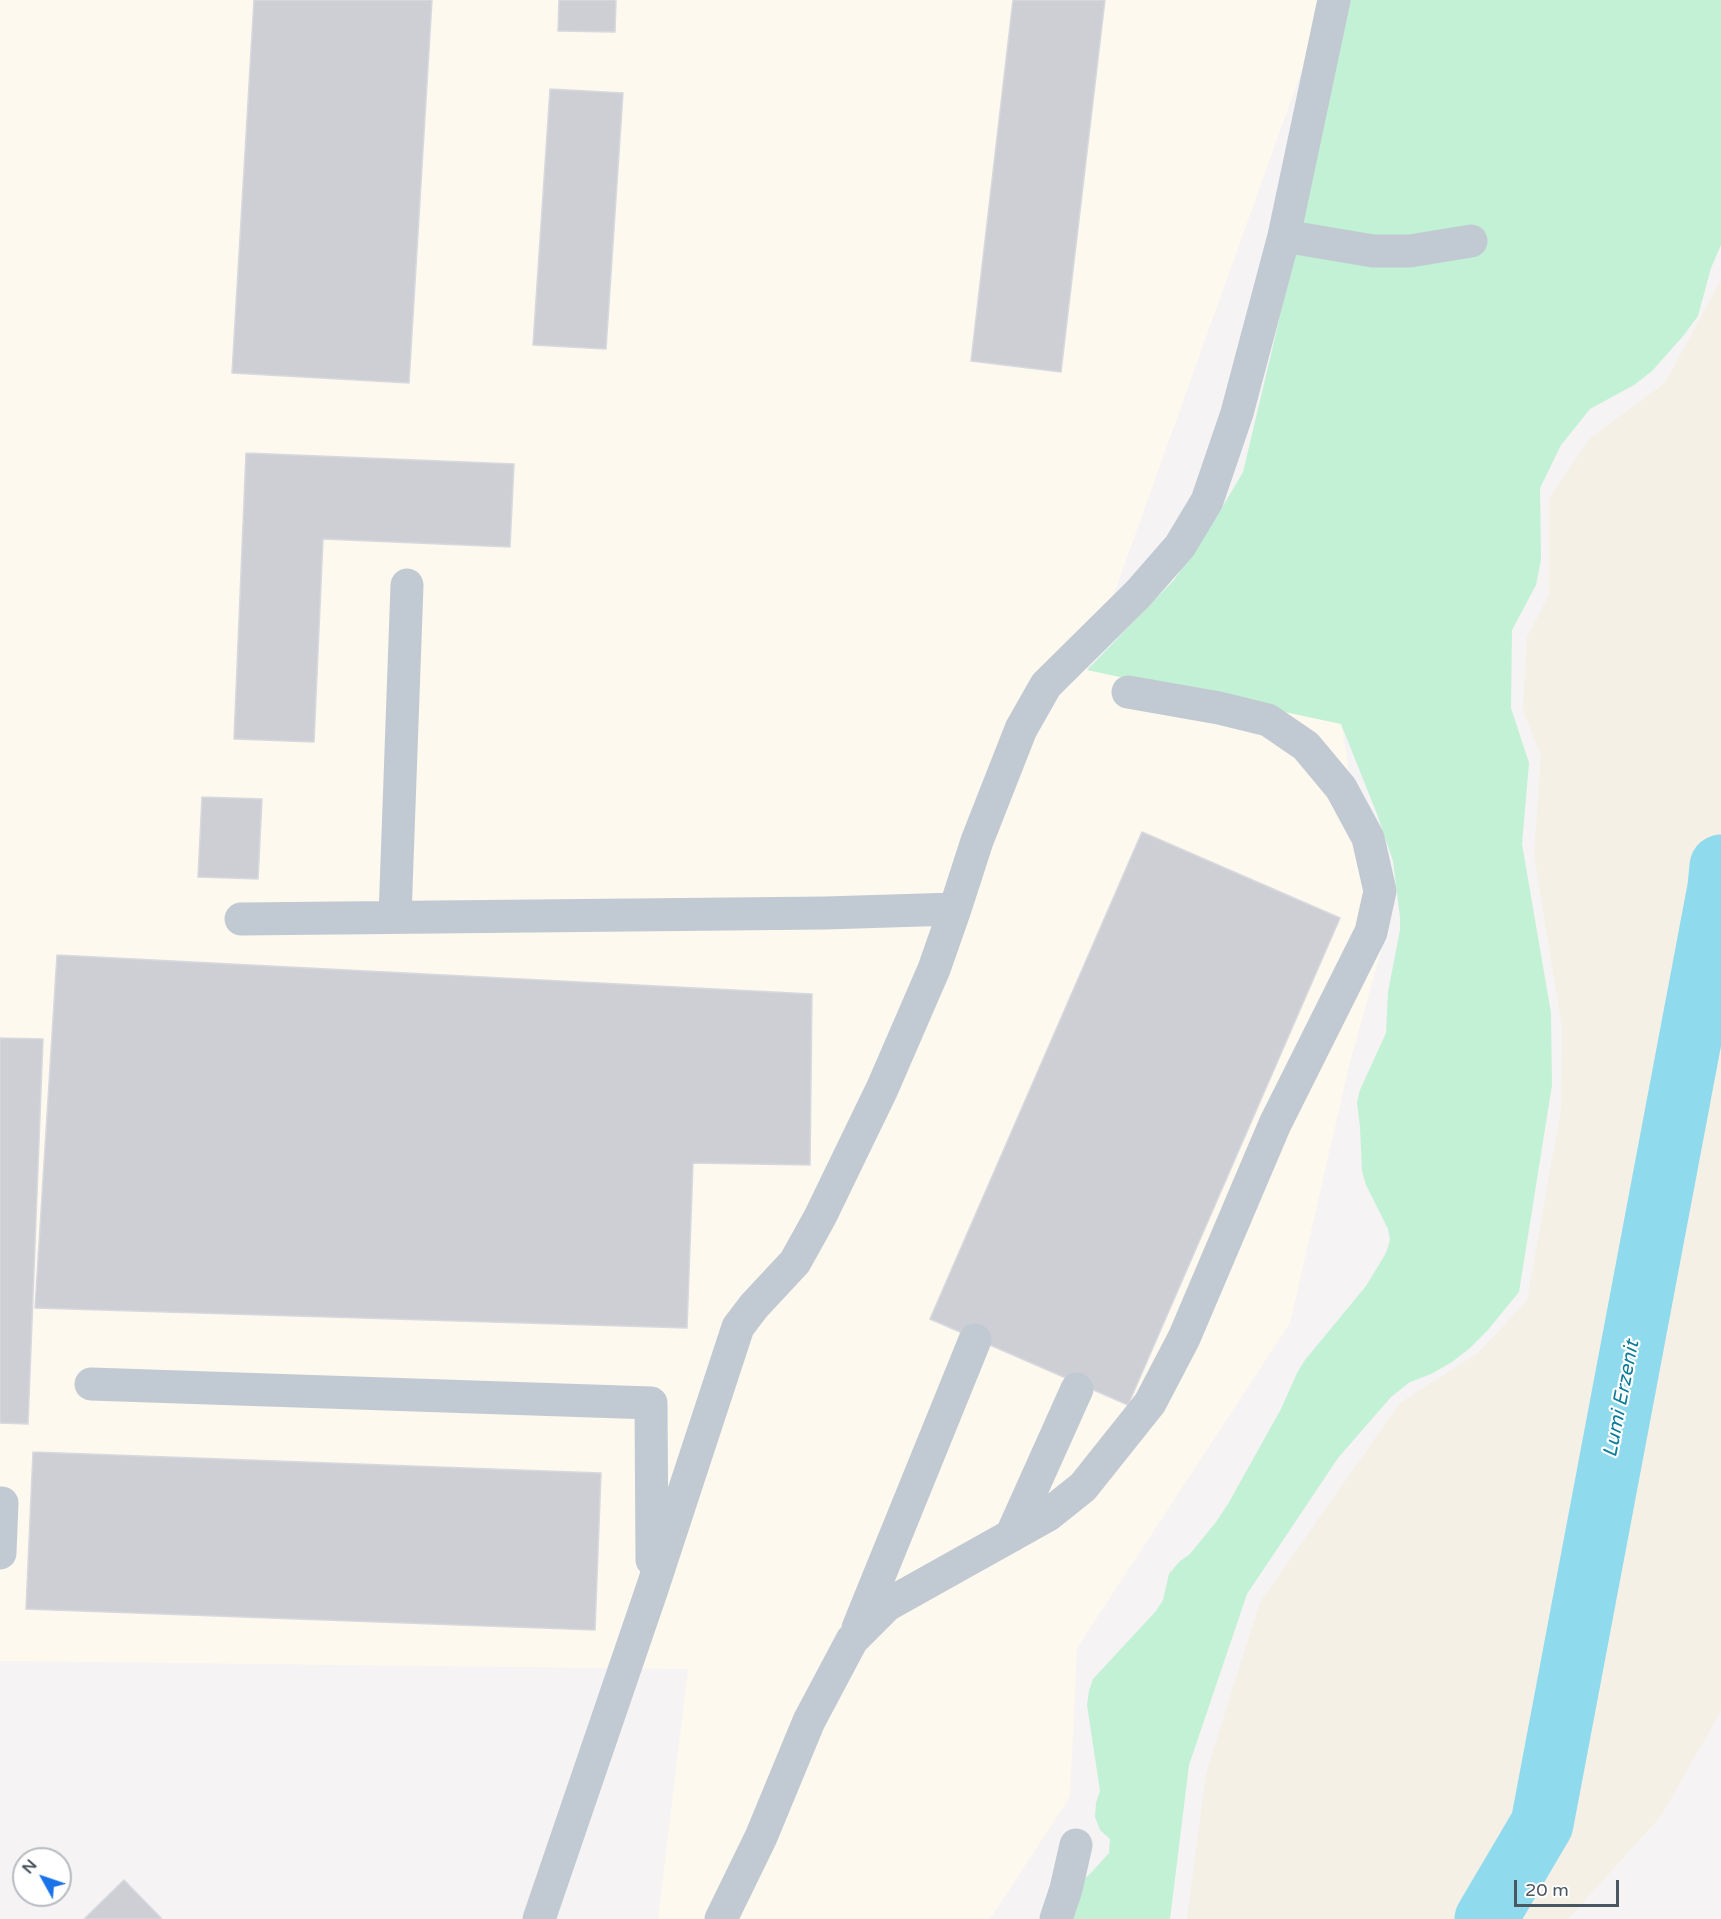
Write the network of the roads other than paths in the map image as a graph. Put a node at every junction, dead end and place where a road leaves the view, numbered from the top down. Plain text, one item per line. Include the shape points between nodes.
1 (1334, 0) edge
2 (1284, 236) junction
3 (1471, 241) dead end
4 (407, 585) dead end
5 (1128, 693) dead end
6 (955, 909) junction
7 (395, 917) junction
8 (241, 919) dead end
9 (975, 1340) dead end
10 (91, 1384) dead end
11 (1077, 1389) dead end
12 (2, 1503) dead end
13 (1011, 1536) junction
14 (0, 1553) edge
15 (652, 1589) junction
16 (852, 1640) junction
17 (1076, 1845) dead end
18 (539, 1919) edge
19 (721, 1919) edge
20 (1056, 1919) edge

1 - 2 street
2 - 3 street via 1373,251 1410,251
2 - 6 street via 1237,413 1207,501 1180,546 1138,594 1046,685 1021,729
4 - 7 street
5 - 13 street via 1268,720 1306,747 1341,788 1368,838 1380,891 1371,932 1275,1124 1184,1338 1150,1403 1083,1487 1048,1515
6 - 7 street via 825,914
6 - 15 street via 887,1078 820,1217 795,1262 738,1327
7 - 8 street
9 - 16 street
10 - 15 street via 651,1402
11 - 13 street
12 - 14 street
13 - 16 street via 887,1605
15 - 18 street
16 - 19 street via 808,1721 761,1837
17 - 20 street

